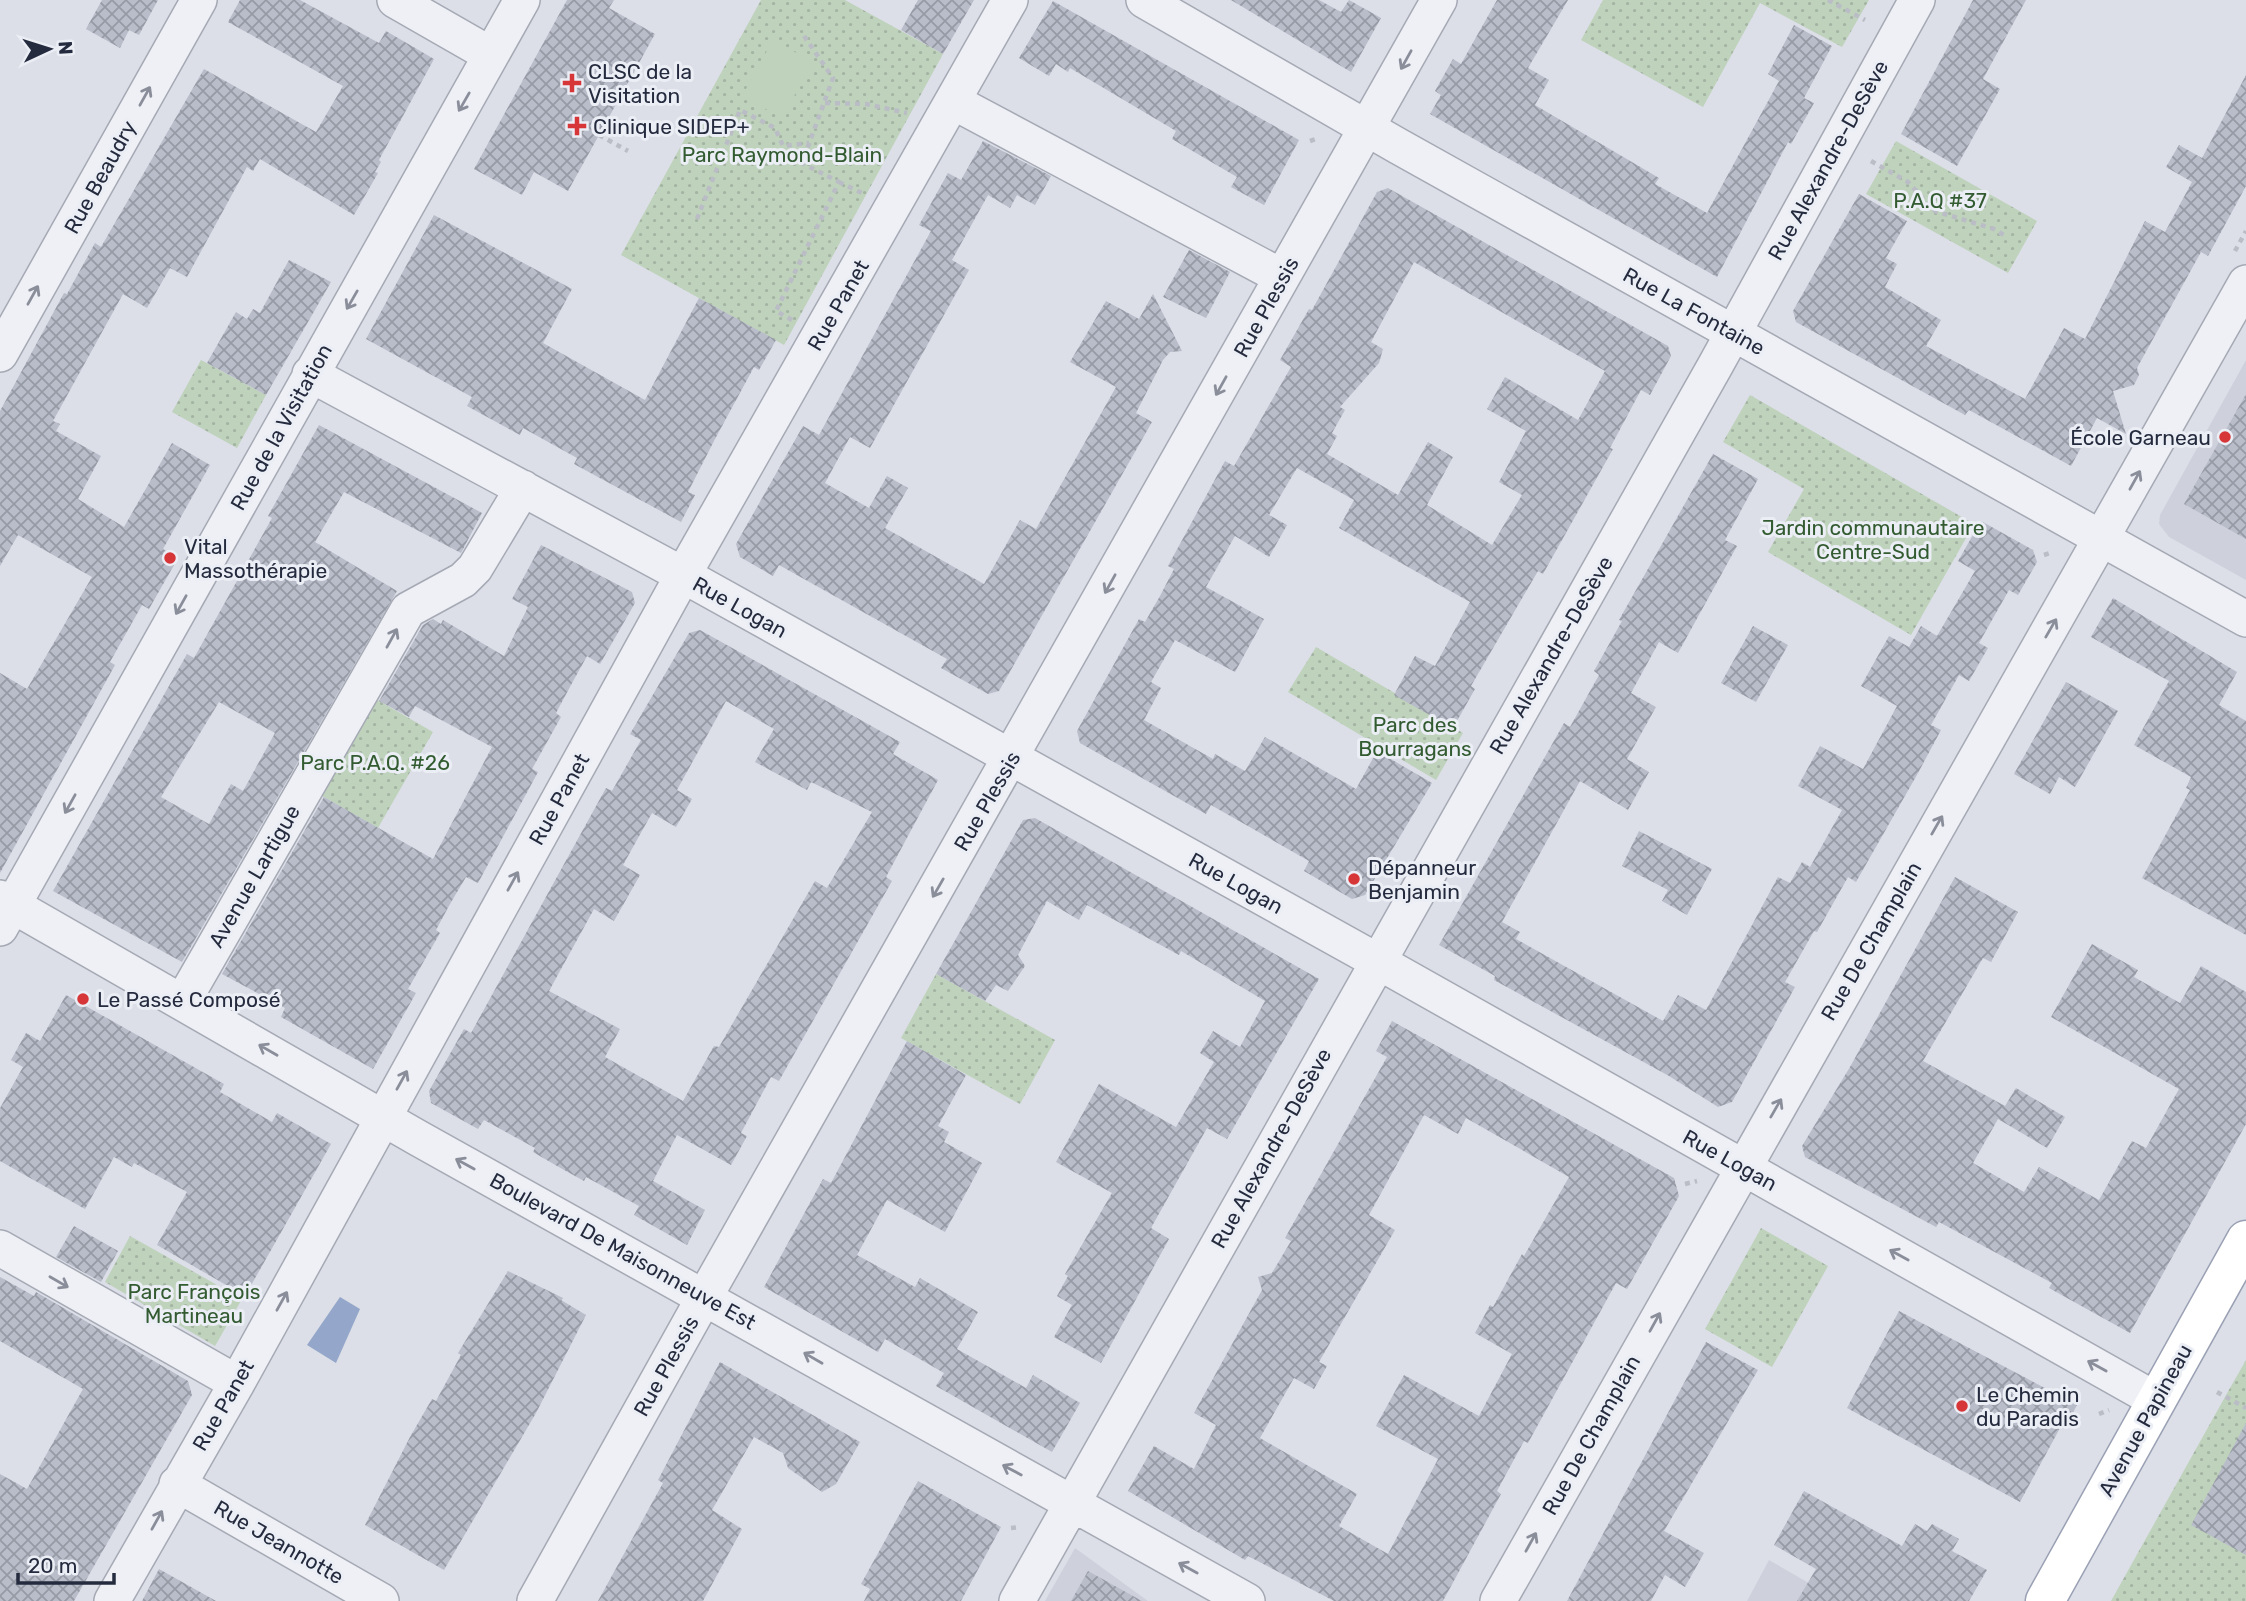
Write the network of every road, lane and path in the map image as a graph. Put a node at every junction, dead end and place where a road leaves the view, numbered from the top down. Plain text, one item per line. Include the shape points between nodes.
1 (199, 0) edge
2 (395, 0) edge
3 (522, 0) edge
4 (1010, 0) edge
5 (1144, 0) edge
6 (1439, 0) edge
7 (1828, 0) edge
8 (1917, 0) edge
9 (1865, 20) dead end
10 (802, 33) dead end
11 (491, 55) junction
12 (954, 102) junction
13 (825, 103) junction
14 (915, 117) dead end
15 (1366, 128) junction
16 (599, 135) dead end
17 (1316, 139) dead end
18 (1310, 141) dead end
19 (809, 143) junction
20 (628, 151) dead end
21 (1871, 161) dead end
22 (839, 182) junction
23 (870, 197) dead end
24 (697, 219) dead end
25 (2007, 237) dead end
26 (1282, 277) junction
27 (2246, 283) edge
28 (798, 324) dead end
29 (1732, 332) junction
30 (0, 354) edge
31 (310, 374) junction
32 (523, 488) junction
33 (2102, 540) junction
34 (683, 575) junction
35 (2246, 619) edge
36 (1012, 759) junction
37 (4, 910) edge
38 (1377, 961) junction
39 (183, 1001) junction
40 (383, 1117) junction
41 (1742, 1167) junction
42 (1702, 1179) dead end
43 (1685, 1184) dead end
44 (2246, 1240) edge
45 (0, 1248) edge
46 (705, 1296) junction
47 (237, 1383) junction
48 (2217, 1392) dead end
49 (2157, 1400) junction
50 (2246, 1408) edge
51 (177, 1484) junction
52 (1072, 1503) junction
53 (1021, 1527) dead end
54 (1011, 1528) dead end
55 (112, 1601) edge
56 (381, 1601) edge
57 (535, 1601) edge
58 (1017, 1601) edge
59 (1247, 1601) edge
60 (1498, 1601) edge
61 (2045, 1601) edge

30 -> 1 street, Rue Beaudry
2 - 11 street
3 - 11 street, Rue de la Visitation
4 - 12 street, Rue Panet
5 - 15 street, Rue La Fontaine
6 -> 15 street, Rue Plessis
7 - 9 path
8 - 29 street, Rue Alexandre-DeSève
10 - 13 path via 833,78
11 -> 31 street, Rue de la Visitation
12 - 26 street
12 - 34 street, Rue Panet
13 - 14 path via 866,104
13 - 19 path
15 - 26 street, Rue Plessis
15 - 29 street, Rue La Fontaine
16 - 20 path
17 - 18 path
19 - 22 path via 802,163
19 - 24 path via 783,146 775,128 740,110
21 - 25 path via 1908,182 1935,211
22 - 23 path
22 - 28 path via 776,311
26 -> 36 street, Rue Plessis
33 -> 27 street, Rue De Champlain
29 - 33 street, Rue La Fontaine
29 - 38 street, Rue Alexandre-DeSève
31 - 32 street, Rue Logan
31 -> 37 street, Rue de la Visitation
32 - 34 street, Rue Logan
39 -> 32 street, Avenue Lartigue via 408,610 463,580 475,568
33 - 35 street, Rue La Fontaine
41 -> 33 street, Rue De Champlain
34 - 36 street, Rue Logan
40 -> 34 street, Rue Panet
36 - 38 street, Rue Logan
36 -> 46 street, Rue Plessis
37 - 39 street, Boulevard De Maisonneuve Est
38 - 41 street, Rue Logan
38 - 52 street, Rue Alexandre-DeSève
40 -> 39 street, Boulevard De Maisonneuve Est
46 -> 40 street, Boulevard De Maisonneuve Est
47 -> 40 street, Rue Panet
49 -> 41 street, Rue Logan
60 -> 41 street, Rue De Champlain
42 - 43 path
44 - 49 main road, Avenue Papineau
45 -> 47 street
52 -> 46 street, Boulevard De Maisonneuve Est
46 - 57 street, Rue Plessis
47 - 51 street, Rue Panet
48 - 50 path
49 - 61 main road, Avenue Papineau
55 -> 51 street, Rue Panet
51 - 56 street, Rue Jeannotte
52 - 58 street, Rue Alexandre-DeSève
59 -> 52 street, Boulevard De Maisonneuve Est
53 - 54 path

